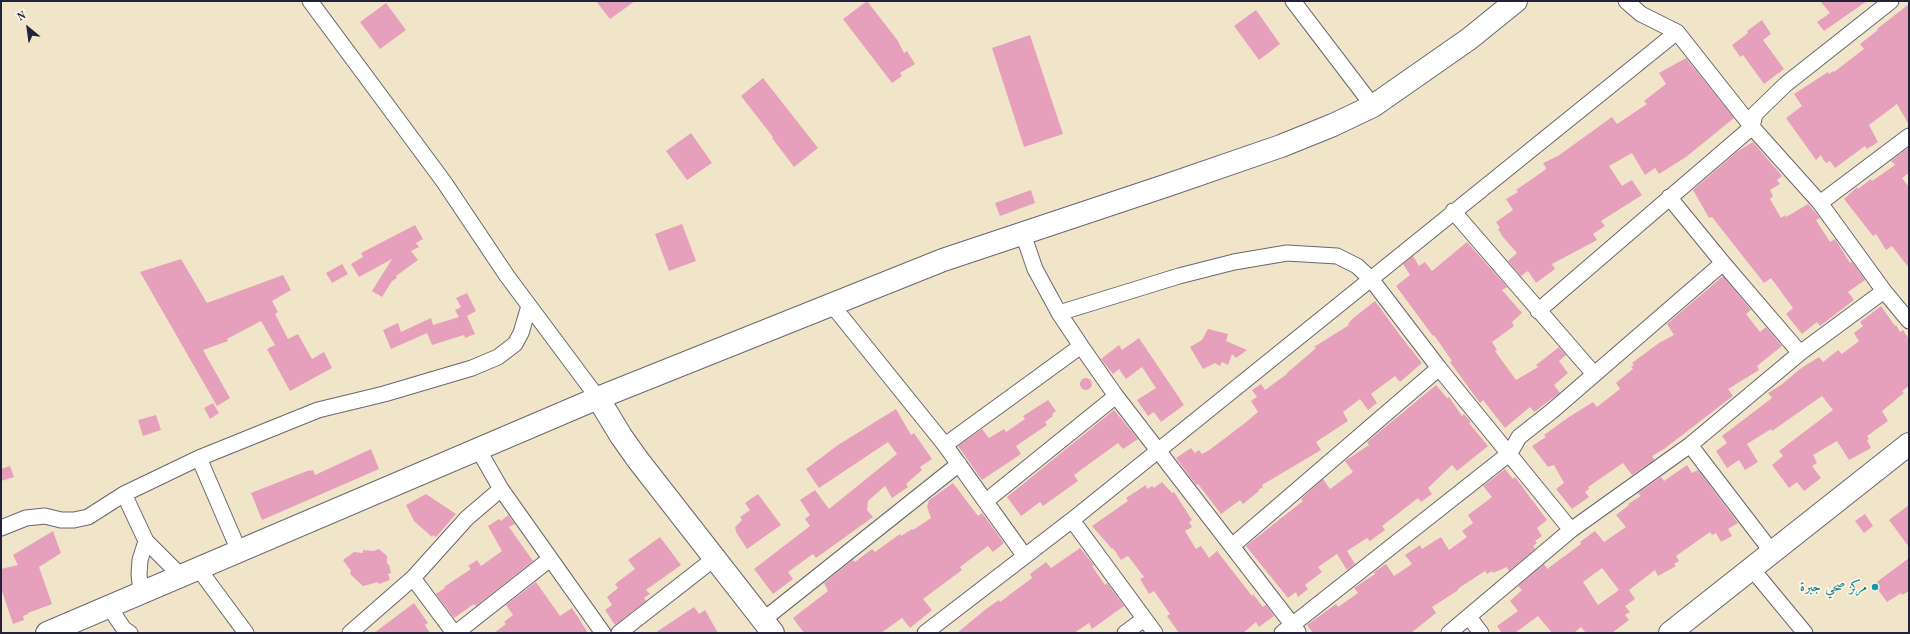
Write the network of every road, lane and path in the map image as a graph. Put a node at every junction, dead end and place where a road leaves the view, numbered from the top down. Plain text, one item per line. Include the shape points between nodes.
1 (310, 1) edge
2 (1293, 1) edge
3 (1516, 1) edge
4 (1626, 1) edge
5 (1891, 1) edge
6 (1677, 32) junction
7 (1373, 106) junction
8 (1752, 127) junction
9 (1909, 136) edge
10 (1669, 197) junction
11 (1820, 203) junction
12 (1453, 211) junction
13 (1023, 234) junction
14 (1723, 263) junction
15 (1371, 279) junction
16 (1884, 291) junction
17 (832, 305) junction
18 (529, 306) junction
19 (1538, 311) junction
20 (1060, 313) junction
21 (1909, 321) edge
22 (1081, 346) junction
23 (1800, 353) junction
24 (1439, 368) junction
25 (1594, 374) junction
26 (1116, 396) junction
27 (598, 398) junction
28 (1909, 444) edge
29 (945, 445) junction
30 (1690, 445) junction
31 (478, 448) junction
32 (1159, 450) junction
33 (1510, 453) junction
34 (199, 458) junction
35 (959, 464) junction
36 (501, 489) junction
37 (124, 494) junction
38 (986, 501) junction
39 (1072, 520) junction
40 (1, 528) edge
41 (1572, 530) junction
42 (146, 541) junction
43 (1232, 546) junction
44 (239, 551) junction
45 (1772, 552) junction
46 (1024, 556) junction
47 (715, 558) junction
48 (550, 559) junction
49 (1752, 569) junction
50 (189, 572) junction
51 (413, 578) junction
52 (141, 593) junction
53 (109, 607) junction
54 (1469, 617) junction
55 (1144, 619) junction
56 (768, 627) edge
57 (1291, 630) edge
58 (47, 633) edge
59 (130, 633) edge
60 (246, 633) edge
61 (350, 633) edge
62 (455, 633) edge
63 (603, 633) edge
64 (619, 633) edge
65 (924, 633) edge
66 (1125, 633) edge
67 (1155, 633) edge
68 (1449, 633) edge
69 (1481, 633) edge
70 (1670, 633) edge
71 (1805, 633) edge

1 - 18 street via 444,182
2 - 7 street
3 - 7 street via 1469,39
4 - 6 street via 1641,14
5 - 8 street via 1786,84 1755,114
6 - 8 street
6 - 12 street
7 - 13 street via 1333,126 1281,146
8 - 10 street
8 - 11 street
9 - 11 street
10 - 14 street
10 - 19 street
11 - 16 street
12 - 15 street
12 - 19 street
13 - 17 street via 943,260
13 - 20 street via 1035,269
14 - 23 street
14 - 25 street
15 - 20 street via 1357,266 1337,256 1287,253 1234,262 1179,276
15 - 24 street
15 - 32 street
16 - 21 street
16 - 23 street
17 - 27 street
17 - 29 street
18 - 27 street
18 - 34 street via 515,344 498,357 436,379 318,410
19 - 25 street
20 - 22 street
22 - 26 street
22 - 29 street
23 - 30 street
24 - 33 street
24 - 43 street
25 - 33 street via 1519,437
26 - 32 street
26 - 38 street
27 - 31 street
27 - 47 street via 638,460
28 - 45 street
29 - 35 street
30 - 41 street
30 - 45 street
31 - 36 street
31 - 44 street
32 - 39 street
32 - 43 street
33 - 41 street
33 - 57 street
34 - 37 street
34 - 44 street
35 - 38 street
35 - 56 street
36 - 48 street
36 - 51 street via 467,518
37 - 40 street via 88,517 68,520 45,516 26,518
37 - 42 street
38 - 46 street
39 - 46 street
39 - 55 street
41 - 54 street
42 - 50 street
42 - 52 street via 140,560
43 - 57 street
44 - 50 street
45 - 49 street
46 - 65 street
47 - 56 street
47 - 64 street
48 - 62 street
48 - 63 street
49 - 70 street
49 - 71 street
50 - 52 street
50 - 60 street
51 - 61 street
51 - 62 street
52 - 53 street
53 - 58 street
53 - 59 street via 124,629
54 - 68 street
54 - 69 street
55 - 66 street
55 - 67 street

